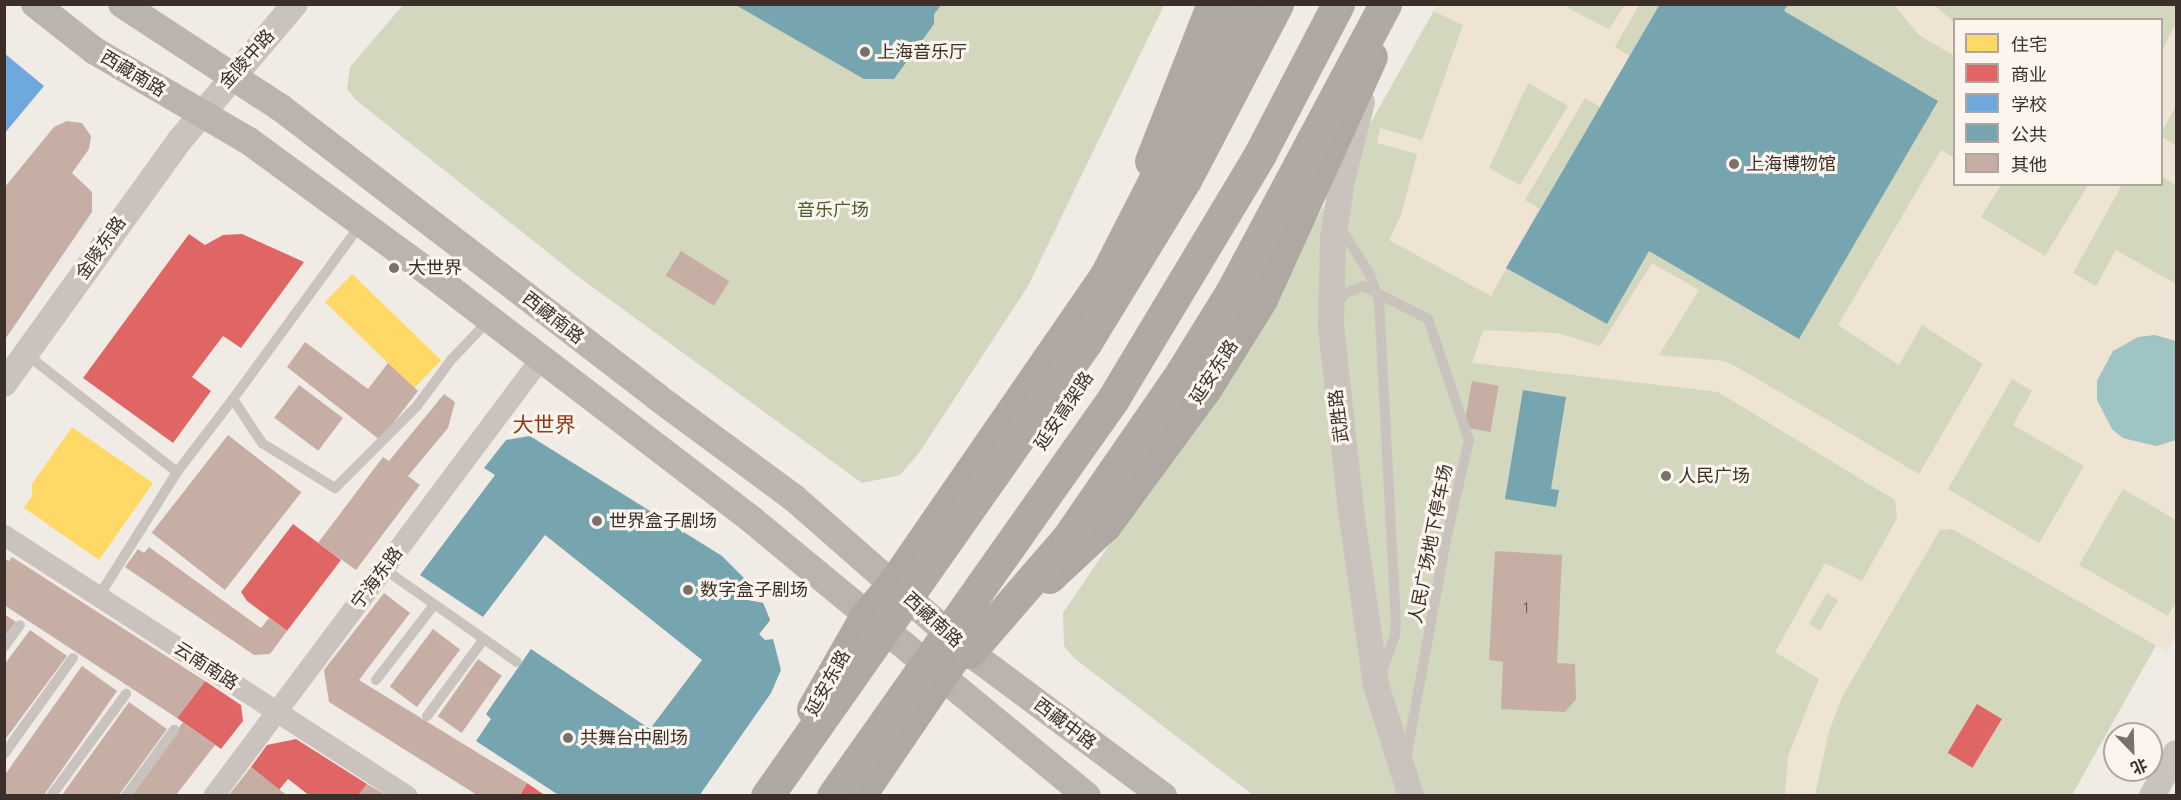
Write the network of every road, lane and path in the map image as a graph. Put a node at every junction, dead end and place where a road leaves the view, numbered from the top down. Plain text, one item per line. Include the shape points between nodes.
1 (34, 4) edge
2 (122, 4) edge
3 (295, 4) edge
4 (1213, 4) edge
5 (1245, 4) edge
6 (1277, 4) edge
7 (1301, 4) edge
8 (1397, 4) edge
9 (1344, 8) edge
10 (1383, 20) edge
11 (231, 77) junction
12 (200, 114) junction
13 (1337, 216) junction
14 (361, 224) junction
15 (1105, 277) junction
16 (1376, 290) junction
17 (489, 320) junction
18 (1330, 326) junction
19 (26, 354) junction
20 (539, 360) junction
21 (4, 384) edge
22 (232, 399) junction
23 (177, 472) junction
24 (4, 535) edge
25 (384, 569) junction
26 (893, 584) junction
27 (99, 596) junction
28 (434, 605) junction
29 (866, 616) junction
30 (20, 625) dead end
31 (484, 639) junction
32 (4, 647) edge
33 (966, 650) junction
34 (73, 658) dead end
35 (517, 662) dead end
36 (942, 677) junction
37 (376, 680) dead end
38 (1376, 685) junction
39 (126, 694) dead end
40 (276, 711) junction
41 (427, 716) dead end
42 (174, 730) dead end
43 (2176, 753) edge
44 (4, 754) edge
45 (1408, 788) edge
46 (51, 795) edge
47 (126, 795) edge
48 (213, 795) edge
49 (407, 795) edge
50 (761, 795) edge
51 (767, 795) edge
52 (793, 795) edge
53 (833, 795) edge
54 (859, 795) edge
55 (1087, 795) edge
56 (1163, 795) edge
57 (2152, 795) edge

1 - 12 main road, 西藏南路 via 95,51
2 - 11 main road, 西藏南路
3 - 11 street, 金陵中路
4 - 15 main road, 延安东路
5 - 15 highway
6 - 15 main road, 延安东路
6 - 51 highway, bridge via 1185,180 1086,342
7 - 52 highway, 延安高架路 via 1174,240 1098,360
8 - 10 main road, 延安东路
9 - 33 main road, 延安东路 via 1257,180 1167,330 999,582
9 - 53 highway, 延安高架路, bridge via 1113,399
10 - 13 street, 武胜路 via 1342,180
10 - 33 highway via 1232,291 1135,443 1067,538
10 - 33 main road, 延安东路 via 1319,177 1261,298 1205,389 1105,525
11 - 12 street, 金陵中路
11 - 26 main road, 西藏南路 via 281,108 657,398 794,498
12 - 14 main road, 西藏南路 via 249,141
12 - 19 street, 金陵东路
13 - 16 lane via 1342,233
13 - 18 street, 武胜路
14 - 17 main road, 西藏南路
14 - 22 lane
15 - 26 main road, 延安东路
16 - 18 lane via 1363,286 1344,294
16 - 38 lane via 1396,620 1395,635
16 - 45 lane, 人民广场地下停车场 via 1428,319 1469,440 1446,540 1407,755
17 - 20 main road, 西藏南路
17 - 22 lane via 451,360 417,406 335,488 262,443
18 - 38 street, 武胜路
19 - 21 street, 金陵东路
19 - 23 lane
20 - 25 street, 宁海东路
20 - 29 main road, 西藏南路 via 752,520
22 - 23 lane
23 - 27 lane
24 - 27 street, 云南南路
25 - 28 lane
25 - 40 street, 宁海东路
26 - 29 main road, 延安东路
26 - 33 main road, 西藏南路
27 - 40 street, 云南南路
28 - 31 lane
28 - 37 lane
29 - 36 main road, 西藏南路
29 - 50 main road, 延安东路
30 - 32 lane
31 - 35 lane
31 - 41 lane
33 - 36 main road, 延安东路
33 - 56 main road, 西藏中路
34 - 44 lane
36 - 54 main road, 延安东路
36 - 55 main road
38 - 45 street, 武胜路
39 - 46 lane
40 - 48 street, 宁海东路
40 - 49 street, 云南南路
42 - 47 lane
43 - 57 street

